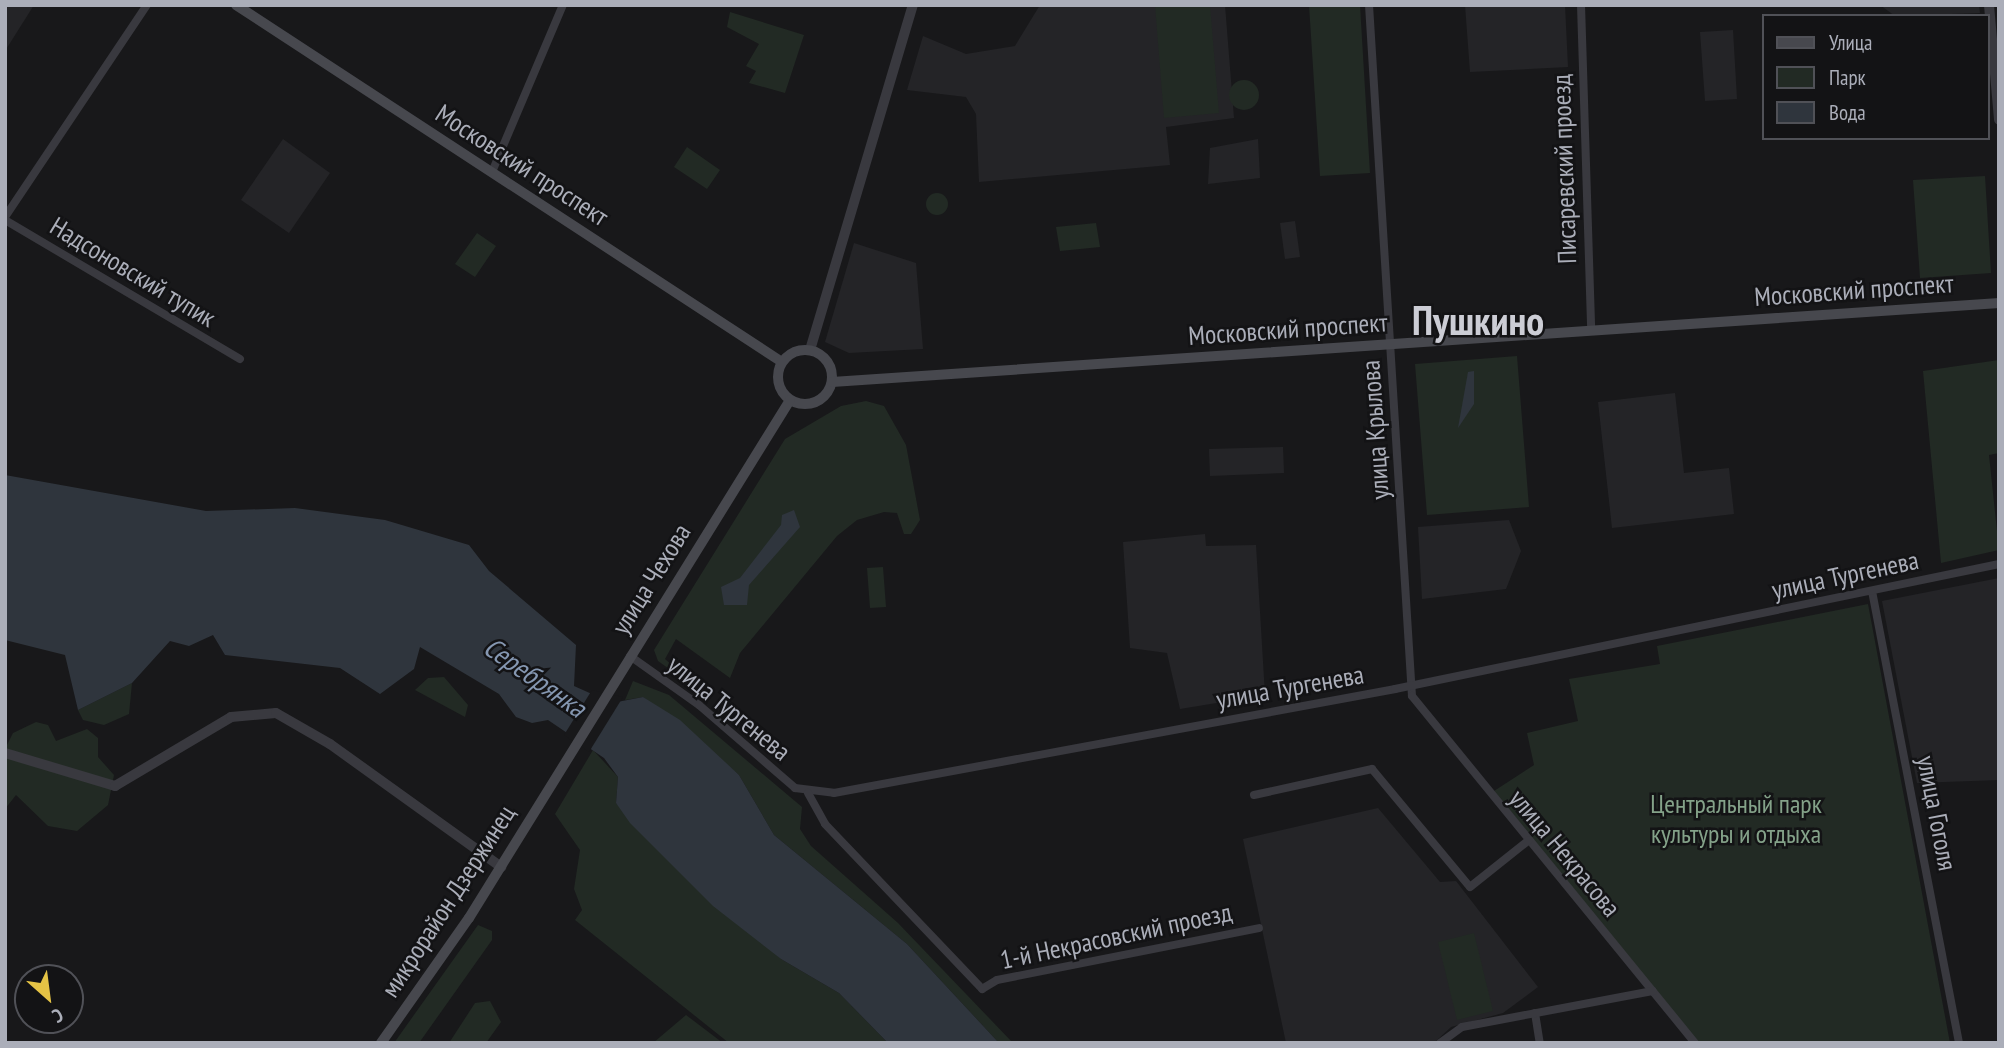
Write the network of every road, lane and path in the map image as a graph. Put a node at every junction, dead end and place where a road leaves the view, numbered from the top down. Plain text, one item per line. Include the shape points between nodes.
1 (147, 5) edge
2 (236, 5) edge
3 (563, 5) edge
4 (913, 5) edge
5 (1369, 5) edge
6 (1581, 5) edge
7 (1990, 16) edge
8 (1999, 120) edge
9 (492, 172) junction
10 (5, 219) edge
11 (1999, 303) edge
12 (1591, 331) junction
13 (1390, 345) junction
14 (810, 350) junction
15 (240, 359) dead end
16 (782, 362) junction
17 (832, 382) junction
18 (790, 400) junction
19 (1999, 564) edge
20 (1872, 591) junction
21 (629, 656) junction
22 (1412, 684) junction
23 (5, 753) edge
24 (551, 783) joint
25 (808, 793) junction
26 (1254, 795) dead end
27 (1528, 840) junction
28 (501, 867) junction
29 (1259, 928) dead end
30 (1653, 991) junction
31 (1535, 1013) junction
32 (381, 1043) edge
33 (1440, 1043) edge
34 (1540, 1043) edge
35 (1695, 1043) edge
36 (1959, 1043) edge

1 - 10 street
2 - 9 main road, Московский проспект
3 - 9 street
4 - 14 street
5 - 13 street, улица Крылова
6 - 12 street, Писаревский проезд
7 - 8 street
9 - 16 main road, Московский проспект
10 - 15 street, Надсоновский тупик
11 - 12 main road, Московский проспект
12 - 13 main road, Московский проспект
13 - 17 main road, Московский проспект
13 - 22 street, улица Крылова
14 - 16 main road
14 - 17 main road via 828,362
16 - 18 main road via 778,383
17 - 18 main road via 821,400
18 - 21 main road, улица Чехова
19 - 20 street, улица Тургенева
20 - 22 street, улица Тургенева
20 - 36 street, улица Гоголя
21 - 24 main road, улица Чехова
21 - 25 street, улица Тургенева
22 - 25 street, улица Тургенева
22 - 27 street, улица Некрасова via 1412,696
23 - 28 street via 115,786 231,717 276,713 330,744
24 - 28 main road, микрорайон Дзержинец
25 - 29 street, 1-й Некрасовский проезд via 825,824 982,989 998,980
26 - 27 street via 1372,769 1470,887
27 - 30 street, улица Некрасова
28 - 32 main road, микрорайон Дзержинец
30 - 31 street
30 - 35 street, улица Некрасова
31 - 33 street via 1462,1027
31 - 34 street

